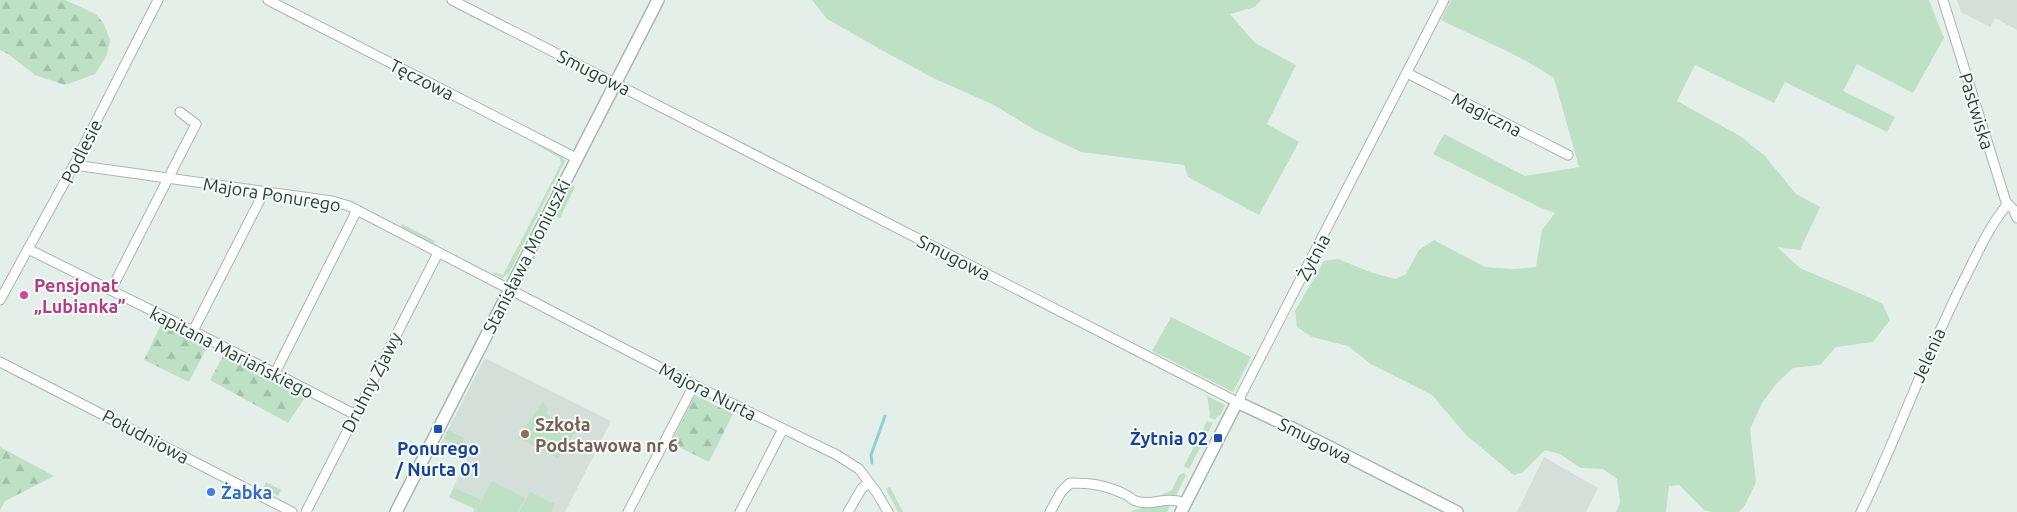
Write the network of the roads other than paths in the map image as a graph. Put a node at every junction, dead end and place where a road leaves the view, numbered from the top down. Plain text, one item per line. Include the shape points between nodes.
1 (158, 0) edge
2 (268, 0) edge
3 (452, 0) edge
4 (658, 0) edge
5 (1444, 0) edge
6 (1943, 0) edge
7 (1407, 73) junction
8 (615, 83) junction
9 (180, 112) dead end
10 (1568, 155) dead end
11 (576, 158) junction
12 (74, 165) junction
13 (169, 178) junction
14 (264, 192) junction
15 (2008, 205) junction
16 (357, 210) junction
17 (2017, 218) edge
18 (28, 250) junction
19 (438, 253) junction
20 (111, 290) junction
21 (510, 290) junction
22 (0, 300) edge
23 (193, 331) junction
24 (0, 362) edge
25 (275, 373) junction
26 (694, 385) junction
27 (1239, 403) junction
28 (354, 414) junction
29 (782, 429) junction
30 (869, 483) junction
31 (1183, 508) edge
32 (292, 512) edge
33 (306, 512) edge
34 (396, 512) edge
35 (628, 512) edge
36 (740, 512) edge
37 (848, 512) edge
38 (888, 512) edge
39 (1050, 512) edge
40 (1457, 512) edge
41 (1861, 512) edge

1 - 12 street, Podlesie
2 - 11 street, Tęczowa
3 - 8 street, Smugowa
4 - 8 street, Stanisława Moniuszki
5 - 7 street, Żytnia
6 - 15 street, Pastwiska
7 - 10 street, Magiczna
7 - 27 street, Żytnia
8 - 11 street, Stanisława Moniuszki
8 - 27 street, Smugowa
9 - 13 street via 196,124
11 - 21 street, Stanisława Moniuszki
12 - 13 street, Majora Ponurego
12 - 18 street, Podlesie
13 - 14 street, Majora Ponurego
13 - 20 street
14 - 16 street, Majora Ponurego via 332,201
14 - 23 street
15 - 17 street, Pastwiska
15 - 41 street, Jelenia via 1993,224 1952,302
16 - 19 street, Majora Ponurego
16 - 25 street
18 - 20 street, kapitana Mariańskiego
18 - 22 street, Podlesie
19 - 21 street, Majora Ponurego
19 - 28 street, Druhny Zjawy
20 - 23 street, kapitana Mariańskiego
21 - 26 street, Majora Nurta
21 - 34 street, Stanisława Moniuszki
23 - 25 street, kapitana Mariańskiego
24 - 32 street, Południowa
25 - 28 street, kapitana Mariańskiego
26 - 29 street, Majora Nurta
26 - 35 street
27 - 31 street, Żytnia
27 - 40 street, Smugowa
28 - 33 street, Druhny Zjawy
29 - 30 street, Majora Nurta via 837,455 859,469
29 - 36 street
30 - 37 street via 862,488
30 - 38 street, Majora Nurta
31 - 39 street via 1170,499 1136,501 1094,483 1070,483

